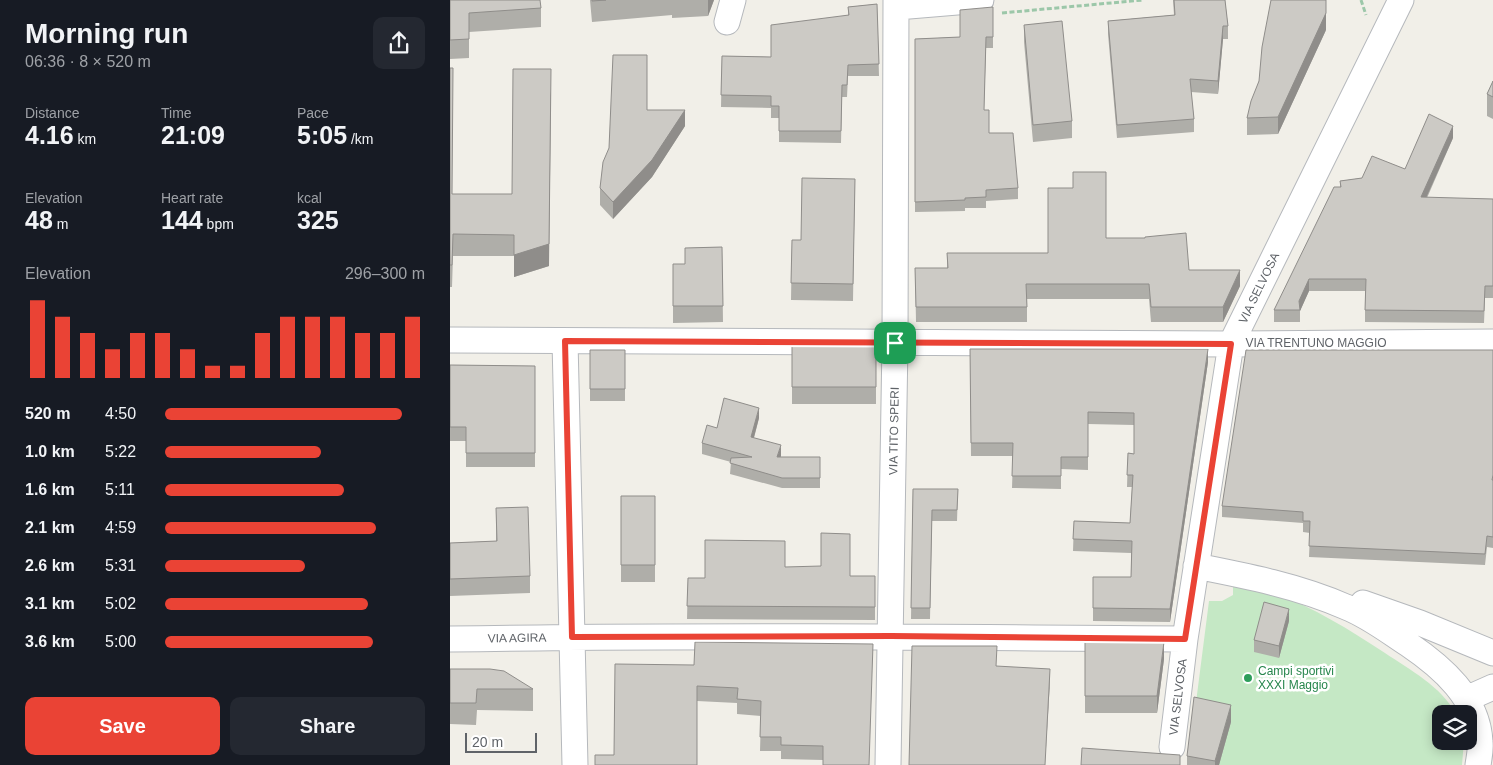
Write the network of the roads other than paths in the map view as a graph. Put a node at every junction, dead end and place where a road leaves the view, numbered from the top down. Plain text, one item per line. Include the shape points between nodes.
1 (1401, 0) edge
2 (896, 4) edge
3 (989, 7) edge
4 (450, 340) edge
5 (565, 341) junction
6 (1493, 342) edge
7 (895, 343) junction
8 (1231, 344) junction
9 (1196, 566) junction
10 (1302, 590) junction
11 (891, 636) junction
12 (572, 637) junction
13 (450, 639) edge
14 (1185, 639) junction
15 (1493, 653) edge
16 (1493, 687) edge
17 (1466, 699) junction
18 (1172, 748) dead end
19 (575, 765) edge
20 (888, 765) edge
21 (1478, 765) edge

1 - 8 street, VIA SELVOSA
2 - 3 street
2 - 7 street, VIA TITO SPERI
4 - 5 street, VIA TRENTUNO MAGGIO
5 - 7 street, VIA TRENTUNO MAGGIO
5 - 12 street
6 - 8 street, VIA TRENTUNO MAGGIO
7 - 8 street, VIA TRENTUNO MAGGIO
7 - 11 street, VIA TITO SPERI
8 - 9 street, VIA SELVOSA
9 - 10 street
9 - 14 street, VIA SELVOSA
10 - 15 street via 1343,596
10 - 17 street via 1347,607 1424,654 1455,683
11 - 12 street, VIA AGIRA
11 - 14 street, VIA AGIRA
11 - 20 street, VIA TITO SPERI
12 - 13 street, VIA AGIRA
12 - 19 street
14 - 18 street, VIA SELVOSA
16 - 17 street
17 - 21 street via 1479,736

